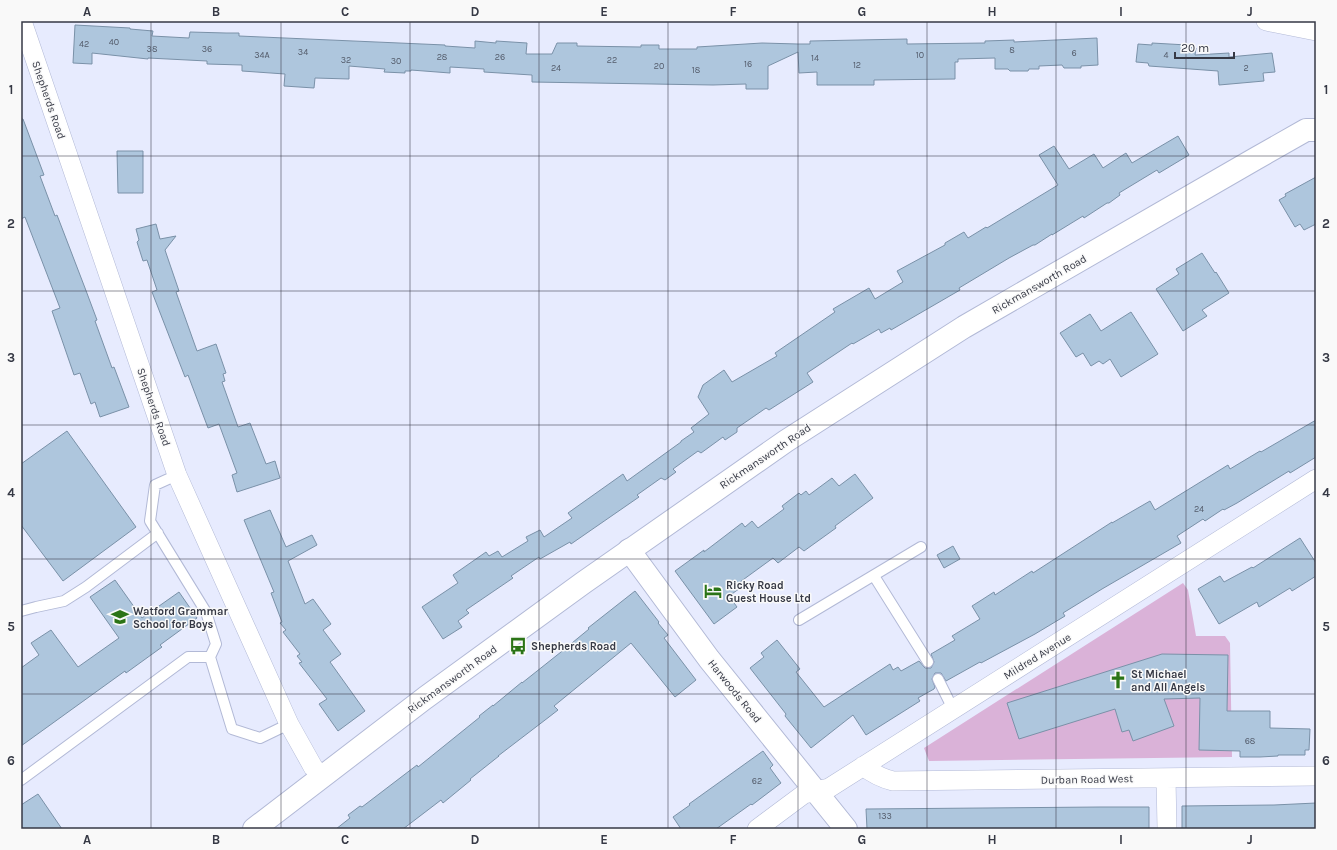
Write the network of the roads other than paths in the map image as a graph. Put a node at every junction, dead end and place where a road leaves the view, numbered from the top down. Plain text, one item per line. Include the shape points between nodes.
1 (22, 21) edge
2 (1266, 21) edge
3 (1316, 30) edge
4 (1313, 125) edge
5 (177, 475) junction
6 (1316, 479) edge
7 (158, 533) junction
8 (921, 547) dead end
9 (629, 550) junction
10 (874, 576) junction
11 (21, 611) edge
12 (799, 620) dead end
13 (210, 657) junction
14 (928, 662) dead end
15 (938, 679) dead end
16 (953, 709) junction
17 (289, 724) junction
18 (863, 766) junction
19 (1316, 776) edge
20 (322, 777) junction
21 (1166, 778) junction
22 (21, 780) edge
23 (817, 791) junction
24 (254, 829) edge
25 (757, 829) edge
26 (846, 829) edge
27 (1167, 829) edge

1 - 5 street, Shepherds Road
2 - 3 street
4 - 9 main road, Rickmansworth Road via 964,327 786,441
5 - 7 lane via 155,485 150,521
5 - 17 street, Shepherds Road
6 - 16 street, Mildred Avenue
7 - 11 lane via 64,601
7 - 13 lane via 206,612 216,644
8 - 10 lane
9 - 20 main road, Rickmansworth Road
9 - 23 main road, Harwoods Road via 709,659
10 - 12 lane
10 - 14 lane
13 - 17 lane via 232,729 260,738
13 - 22 lane via 188,657
15 - 16 lane
16 - 18 street, Mildred Avenue
17 - 20 street, Shepherds Road via 313,767
18 - 21 street, Durban Road West via 881,778 893,781
18 - 23 street, Mildred Avenue via 829,788
19 - 21 street, Durban Road West
20 - 24 main road, Rickmansworth Road
21 - 27 street
23 - 25 street, Mildred Avenue via 804,794
23 - 26 main road, Harwoods Road

